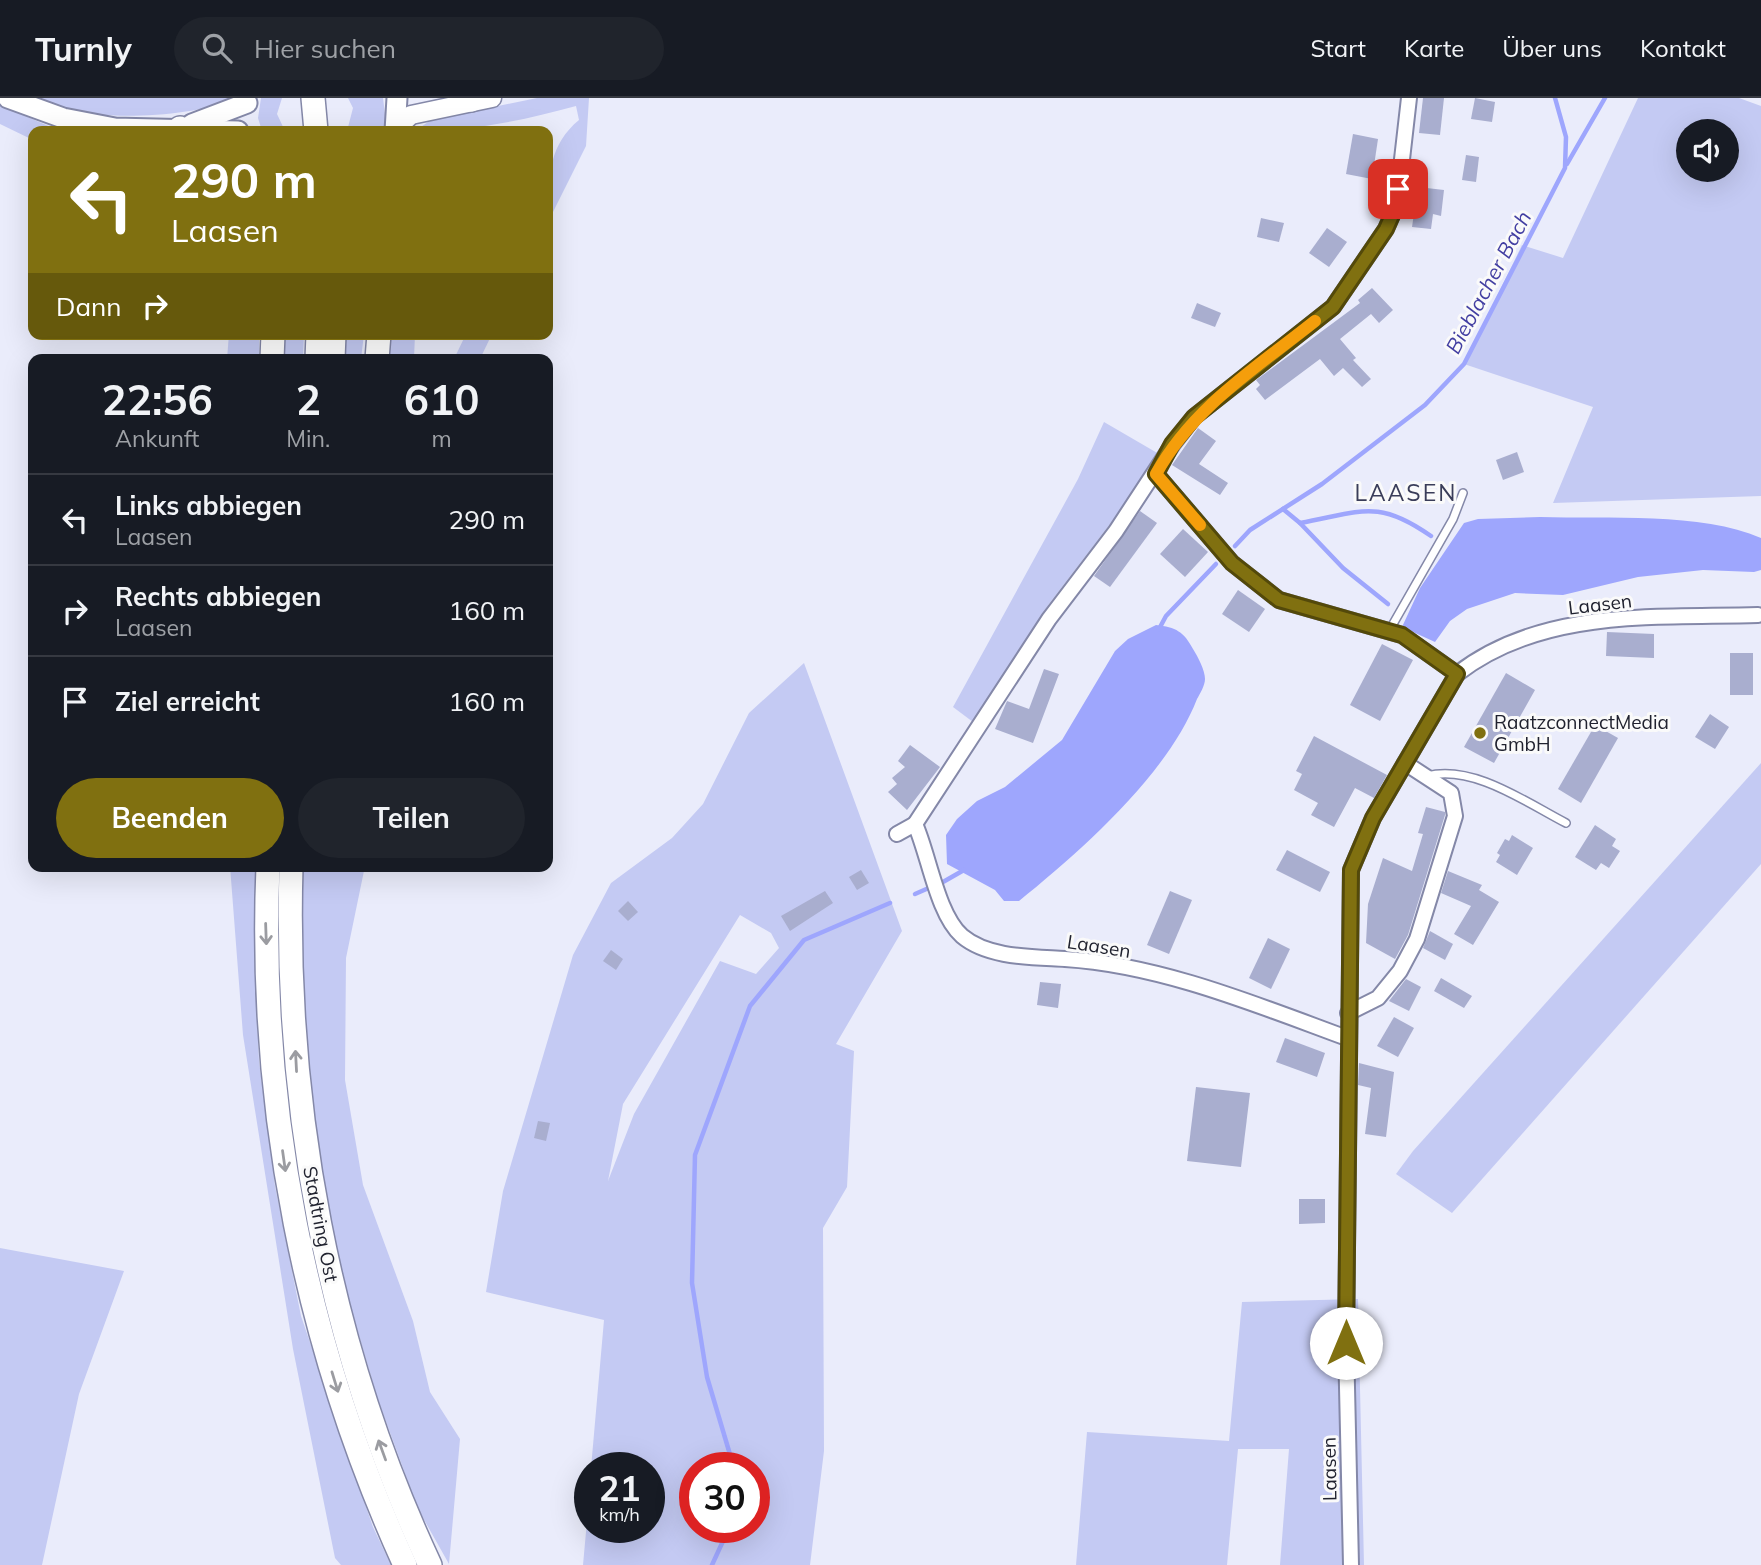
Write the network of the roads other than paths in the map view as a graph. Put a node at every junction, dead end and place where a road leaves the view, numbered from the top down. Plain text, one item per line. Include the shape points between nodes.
1 (8, 98) edge
2 (313, 98) edge
3 (328, 98) edge
4 (397, 98) edge
5 (434, 98) edge
6 (1409, 98) edge
7 (477, 99) edge
8 (247, 101) edge
9 (102, 126) edge
10 (192, 126) edge
11 (249, 126) edge
12 (316, 126) edge
13 (331, 126) edge
14 (396, 126) edge
15 (400, 126) edge
16 (1156, 474) junction
17 (1463, 493) dead end
18 (1758, 615) dead end
19 (1388, 632) junction
20 (1457, 674) junction
21 (1405, 763) junction
22 (1426, 776) junction
23 (1566, 823) dead end
24 (915, 824) junction
25 (897, 834) dead end
26 (268, 872) edge
27 (291, 872) edge
28 (1348, 1013) junction
29 (1347, 1038) junction
30 (396, 1518) junction
31 (405, 1565) edge
32 (430, 1565) edge
33 (1351, 1565) edge

1 - 9 main road via 25,107
2 - 12 highway
3 - 13 highway
4 - 14 main road
5 - 7 street
6 - 16 street via 1397,204 1386,229 1333,307 1194,417
7 - 15 street via 411,115
8 - 10 main road
8 - 11 main road
16 - 19 street via 1232,563 1279,600
16 - 24 street via 1049,619
17 - 19 lane via 1453,519
18 - 20 street, Laasen via 1602,619 1483,654
19 - 20 street via 1402,635
20 - 21 street, Laasen
21 - 22 street
21 - 28 street, Laasen via 1373,818 1351,870
22 - 23 lane via 1455,774 1472,779
22 - 28 street via 1451,793 1455,816 1437,883 1400,971 1378,999
24 - 25 street
24 - 29 street, Laasen via 950,918 959,934 972,943 997,952 1069,959 1174,980
26 -> 30 highway, Stadtring Ost via 268,1005 275,1099 304,1269 350,1429
30 -> 27 highway, Stadtring Ost via 347,1342 313,1196 297,1076 289,933
28 - 29 street, Laasen
29 - 33 street, Laasen
30 - 31 highway, Stadtring Ost
30 - 32 highway, Stadtring Ost

